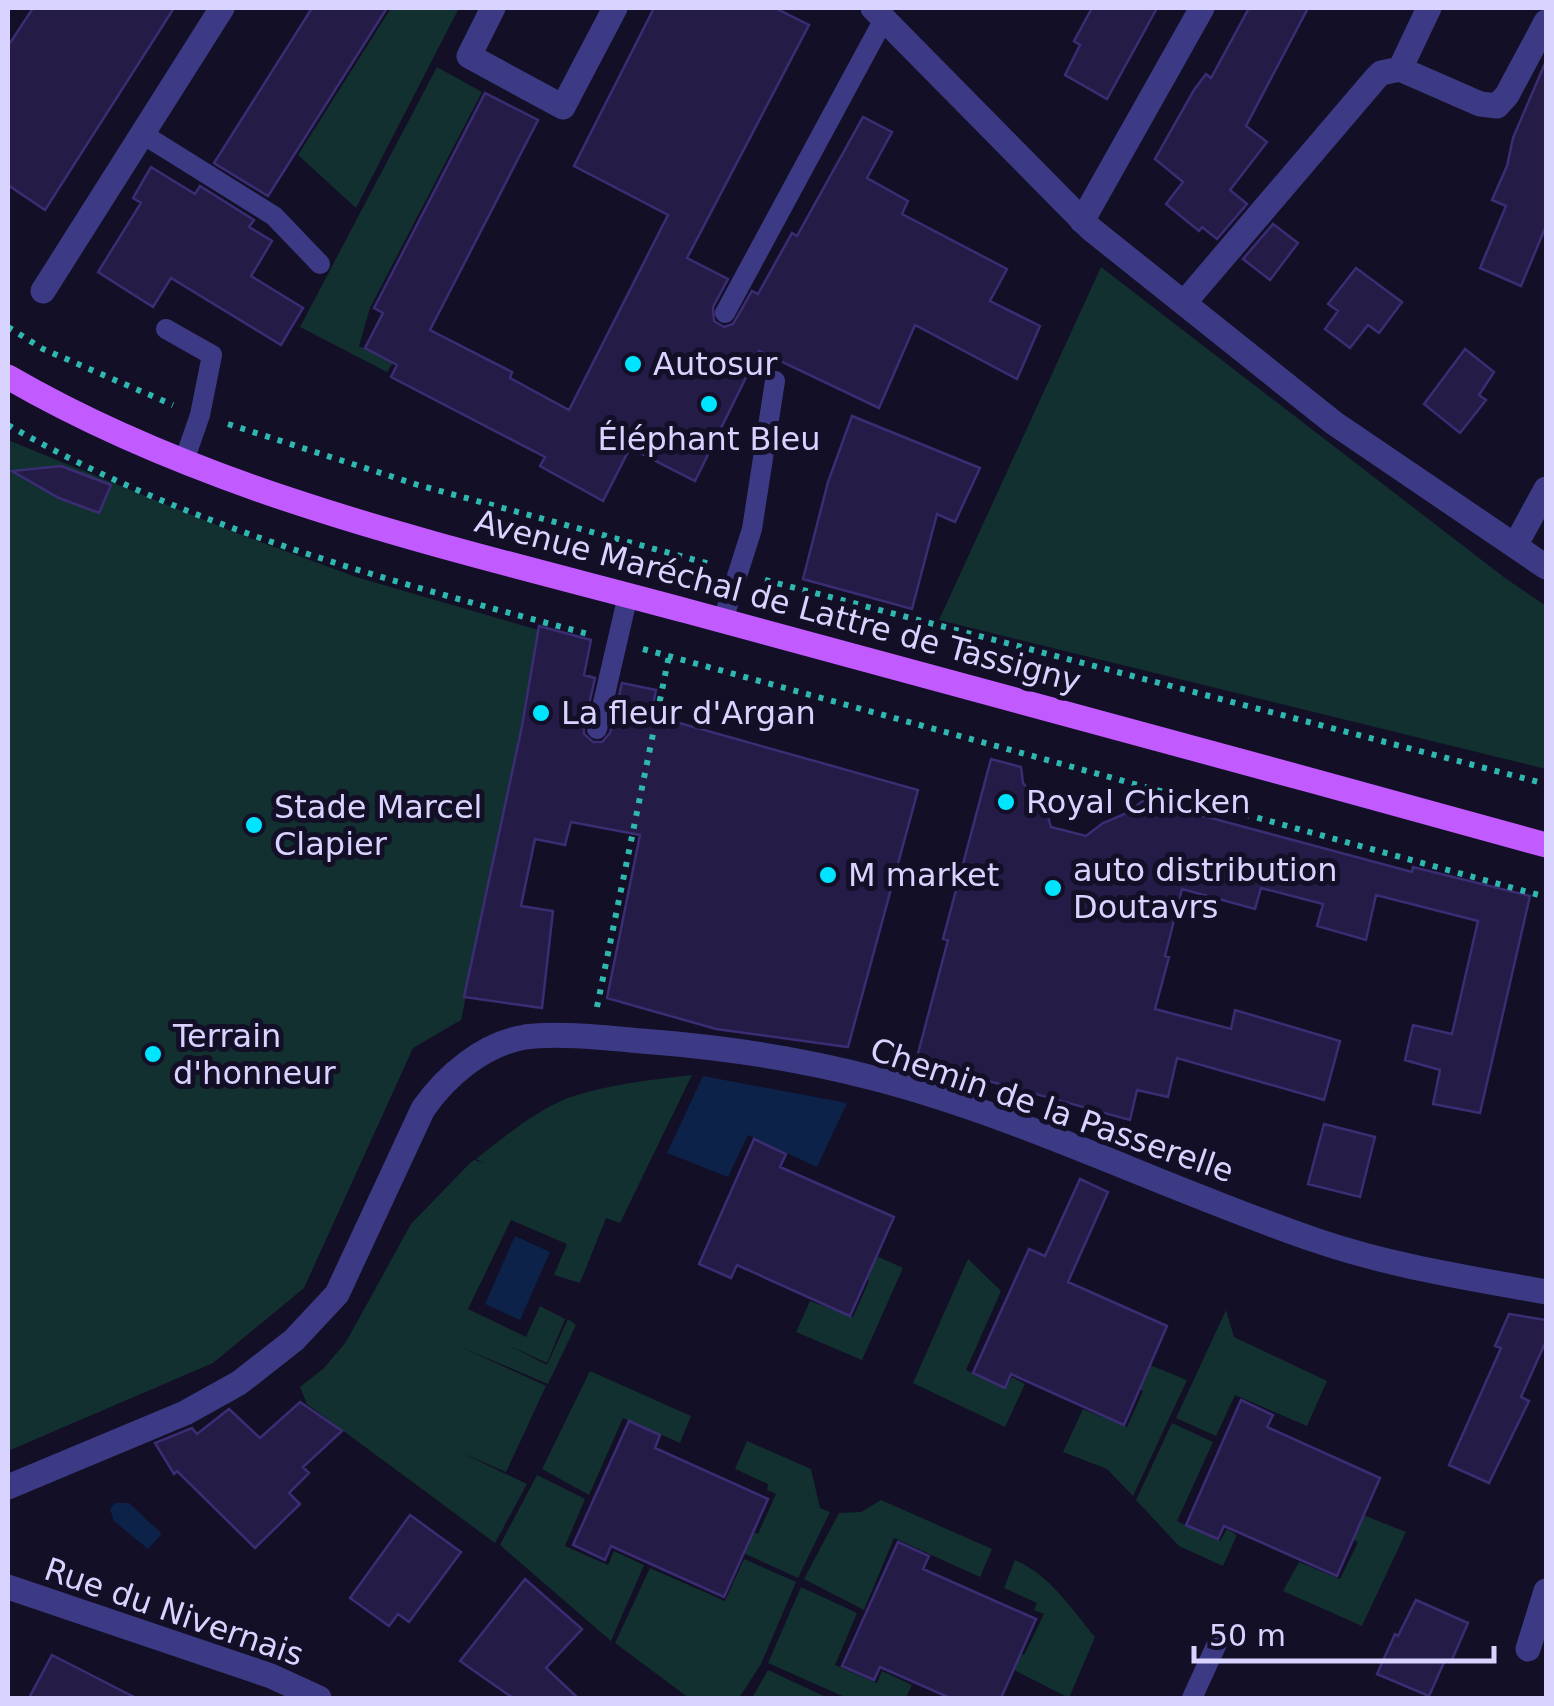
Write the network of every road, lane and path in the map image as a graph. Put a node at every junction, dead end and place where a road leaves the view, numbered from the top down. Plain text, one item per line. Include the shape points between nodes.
1 (222, 8) edge
2 (494, 8) edge
3 (615, 8) edge
4 (1202, 8) edge
5 (1428, 8) edge
6 (878, 13) edge
7 (1546, 22) edge
8 (1388, 73) junction
9 (141, 134) junction
10 (1082, 221) junction
11 (320, 264) dead end
12 (43, 291) dead end
13 (1184, 304) junction
14 (724, 313) dead end
15 (166, 330) dead end
16 (8, 377) edge
17 (775, 381) dead end
18 (8, 424) edge
19 (184, 461) junction
20 (1546, 489) edge
21 (1516, 546) junction
22 (1546, 566) edge
23 (628, 595) junction
24 (722, 620) junction
25 (616, 642) junction
26 (669, 656) junction
27 (597, 729) dead end
28 (1546, 845) edge
29 (1546, 897) edge
30 (591, 1038) junction
31 (1546, 1292) edge
32 (8, 1486) edge
33 (8, 1587) edge
34 (1546, 1591) edge
35 (1221, 1634) dead end
36 (1528, 1649) dead end
37 (319, 1698) edge
38 (1192, 1698) edge

1 - 9 street
2 - 3 street via 469,56 563,107
4 - 10 street
5 - 8 street
6 - 10 street
6 - 14 lane
7 - 8 street via 1497,106
8 - 13 street
9 - 11 lane via 274,216
9 - 12 street
10 - 13 street
13 - 21 street via 1334,423
15 - 19 lane via 212,356
16 - 19 main road, Avenue Maréchal de Lattre de Tassigny
17 - 24 lane via 752,530
18 - 25 path via 56,452 243,531 481,608
19 - 23 main road, Avenue Maréchal de Lattre de Tassigny via 381,526
20 - 21 street
21 - 22 street
23 - 24 main road, Avenue Maréchal de Lattre de Tassigny
23 - 25 lane
24 - 28 main road, Avenue Maréchal de Lattre de Tassigny
25 - 26 path
25 - 27 lane
26 - 29 path
26 - 30 path
30 - 31 street, Chemin de la Passerelle via 688,1045 877,1079 1318,1242
30 - 32 street, Chemin de la Passerelle via 524,1037 465,1064 440,1085 422,1109 337,1294 253,1372 185,1413
33 - 37 street, Rue du Nivernais
34 - 36 street
35 - 38 lane

